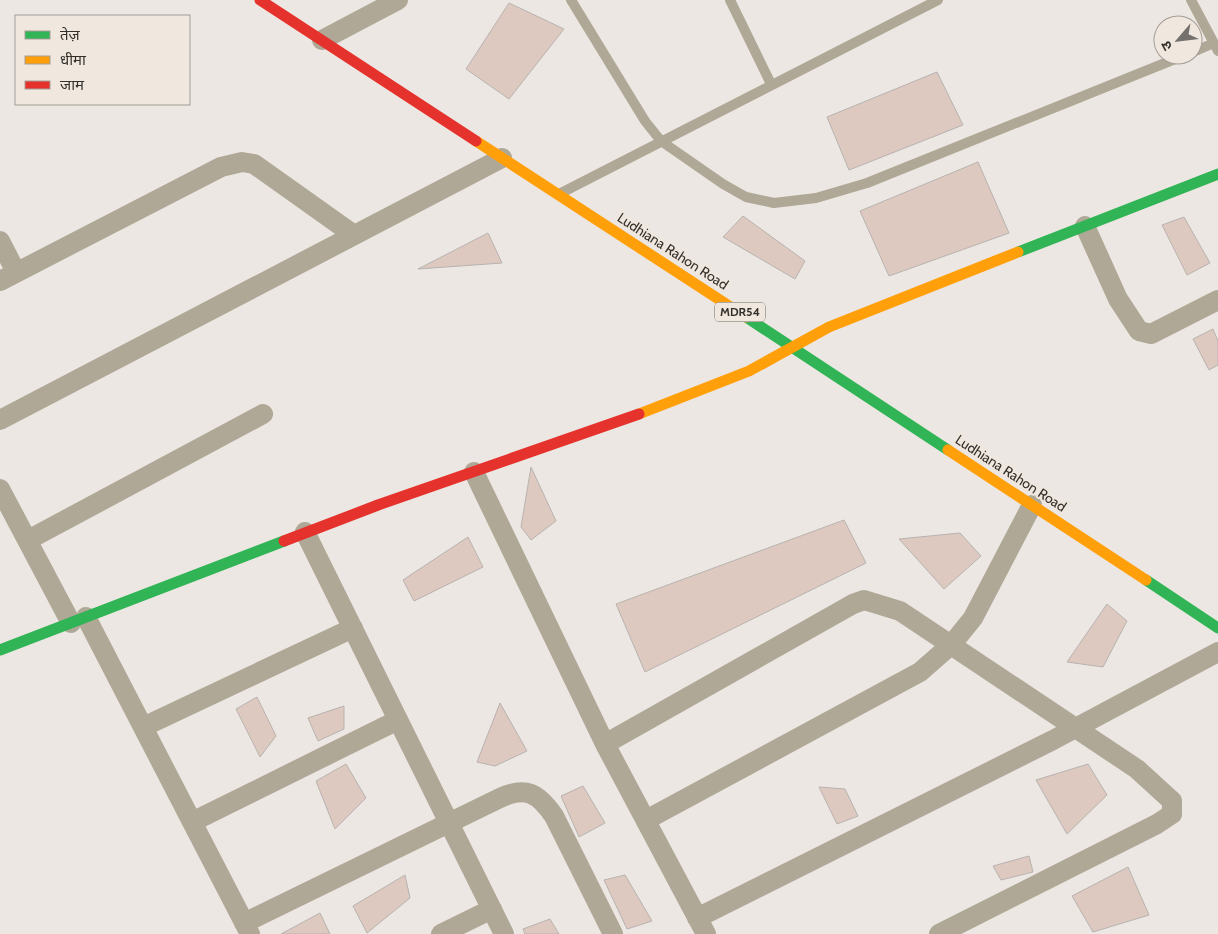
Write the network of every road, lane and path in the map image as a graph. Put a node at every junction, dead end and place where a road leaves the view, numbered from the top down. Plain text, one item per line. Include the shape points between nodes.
1 (260, 0) edge
2 (398, 0) edge
3 (571, 0) edge
4 (730, 0) edge
5 (938, 0) edge
6 (1191, 0) edge
7 (322, 40) junction
8 (1216, 47) edge
9 (1203, 50) edge
10 (1160, 65) edge
11 (771, 84) junction
12 (662, 141) junction
13 (502, 158) junction
14 (1218, 174) edge
15 (558, 194) junction
16 (1085, 226) junction
17 (354, 235) junction
18 (0, 241) edge
19 (8, 277) edge
20 (1218, 300) edge
21 (794, 348) junction
22 (263, 414) dead end
23 (0, 420) edge
24 (474, 472) junction
25 (0, 489) edge
26 (1032, 505) junction
27 (7, 517) edge
28 (305, 532) junction
29 (28, 540) junction
30 (79, 620) junction
31 (353, 628) junction
32 (1218, 628) edge
33 (952, 644) junction
34 (0, 650) edge
35 (1218, 652) edge
36 (398, 720) junction
37 (1076, 727) junction
38 (143, 728) junction
39 (605, 744) junction
40 (646, 820) junction
41 (192, 822) junction
42 (449, 823) junction
43 (492, 909) junction
44 (702, 926) edge
45 (247, 928) edge
46 (441, 934) edge
47 (504, 934) edge
48 (612, 934) edge
49 (939, 934) edge

1 - 7 street, Ludhiana Rahon Road / MDR54
2 - 7 street
3 - 12 lane via 646,121
4 - 11 lane
5 - 11 lane
6 - 8 lane
7 - 13 street, Ludhiana Rahon Road / MDR54
8 - 9 lane
10 - 12 lane via 867,183 816,198 774,203 746,197
11 - 12 lane
12 - 15 lane
13 - 15 street, Ludhiana Rahon Road / MDR54
13 - 17 street
14 - 16 street
15 - 21 street, Ludhiana Rahon Road / MDR54
16 - 20 street via 1118,300 1139,331 1151,334
16 - 21 street via 837,324
17 - 19 street via 271,175 254,164 242,162 221,167
17 - 23 street
18 - 19 street
21 - 24 street via 671,404
21 - 26 street, Ludhiana Rahon Road / MDR54
22 - 29 street
24 - 28 street
24 - 39 street
25 - 27 street
26 - 32 street, Ludhiana Rahon Road / MDR54
26 - 33 street via 974,618
27 - 29 street
28 - 30 street
28 - 31 street
29 - 30 street
30 - 34 street
30 - 38 street
31 - 36 street
31 - 38 street
33 - 37 street
33 - 39 street via 900,611 864,600
33 - 40 street via 920,672
35 - 37 street
36 - 41 street
36 - 42 street
37 - 44 street
37 - 49 street via 1163,790 1172,802 1172,814
38 - 41 street
39 - 40 street
40 - 44 street
41 - 45 street
42 - 43 street
42 - 45 street
42 - 48 street via 511,793 522,791 535,795 554,816
43 - 46 street
43 - 47 street

